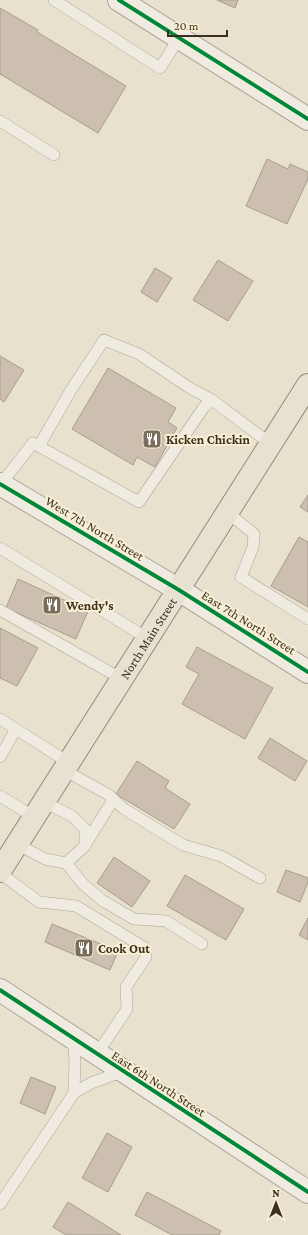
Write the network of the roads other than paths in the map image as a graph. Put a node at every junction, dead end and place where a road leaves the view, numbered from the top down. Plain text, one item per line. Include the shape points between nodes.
1 (54, 0) edge
2 (119, 0) edge
3 (179, 38) junction
4 (308, 119) edge
5 (0, 121) edge
6 (54, 154) dead end
7 (308, 384) edge
8 (212, 400) junction
9 (271, 444) junction
10 (39, 446) junction
11 (0, 484) edge
12 (228, 513) junction
13 (0, 548) edge
14 (179, 590) junction
15 (0, 610) edge
16 (308, 619) edge
17 (147, 638) junction
18 (308, 672) edge
19 (122, 679) junction
20 (0, 719) edge
21 (16, 729) junction
22 (0, 757) edge
23 (67, 766) junction
24 (0, 796) edge
25 (113, 800) junction
26 (39, 809) junction
27 (18, 844) junction
28 (85, 846) junction
29 (66, 863) junction
30 (0, 872) edge
31 (260, 878) dead end
32 (202, 944) dead end
33 (0, 990) edge
34 (73, 1038) junction
35 (97, 1054) junction
36 (124, 1071) junction
37 (74, 1093) junction
38 (308, 1192) edge
39 (0, 1204) edge

1 - 3 lane via 160,68
2 - 3 street
3 - 4 street
5 - 6 lane
7 - 9 main road, North Main Street
8 - 9 lane
8 - 10 lane via 204,407 139,502
8 - 10 lane via 138,354 104,340 70,390
9 - 12 main road, North Main Street
10 - 11 lane via 34,443
11 - 14 street, West 7th North Street
12 - 14 main road, North Main Street
12 - 16 lane via 254,534 253,547 241,578
13 - 17 lane
14 - 17 main road, North Main Street
14 - 18 street, East 7th North Street
15 - 19 lane
17 - 19 main road, North Main Street
19 - 23 main road, North Main Street
20 - 21 lane
21 - 22 lane
21 - 23 lane
23 - 25 lane
23 - 26 main road, North Main Street
24 - 26 lane
25 - 28 lane
25 - 31 lane via 124,810 183,845 221,856
26 - 27 main road, North Main Street
26 - 28 lane via 72,816 85,830
27 - 29 lane via 45,859
27 - 30 main road, North Main Street
28 - 29 lane
29 - 32 lane via 83,884 103,901 134,919 166,921
30 - 35 lane via 39,902 76,906 145,948 146,957 126,987 128,1009
33 - 34 street, East 6th North Street
34 - 35 street, East 6th North Street
34 - 37 lane
35 - 36 street, East 6th North Street
36 - 37 lane via 91,1083
36 - 38 street, East 6th North Street
37 - 39 lane

